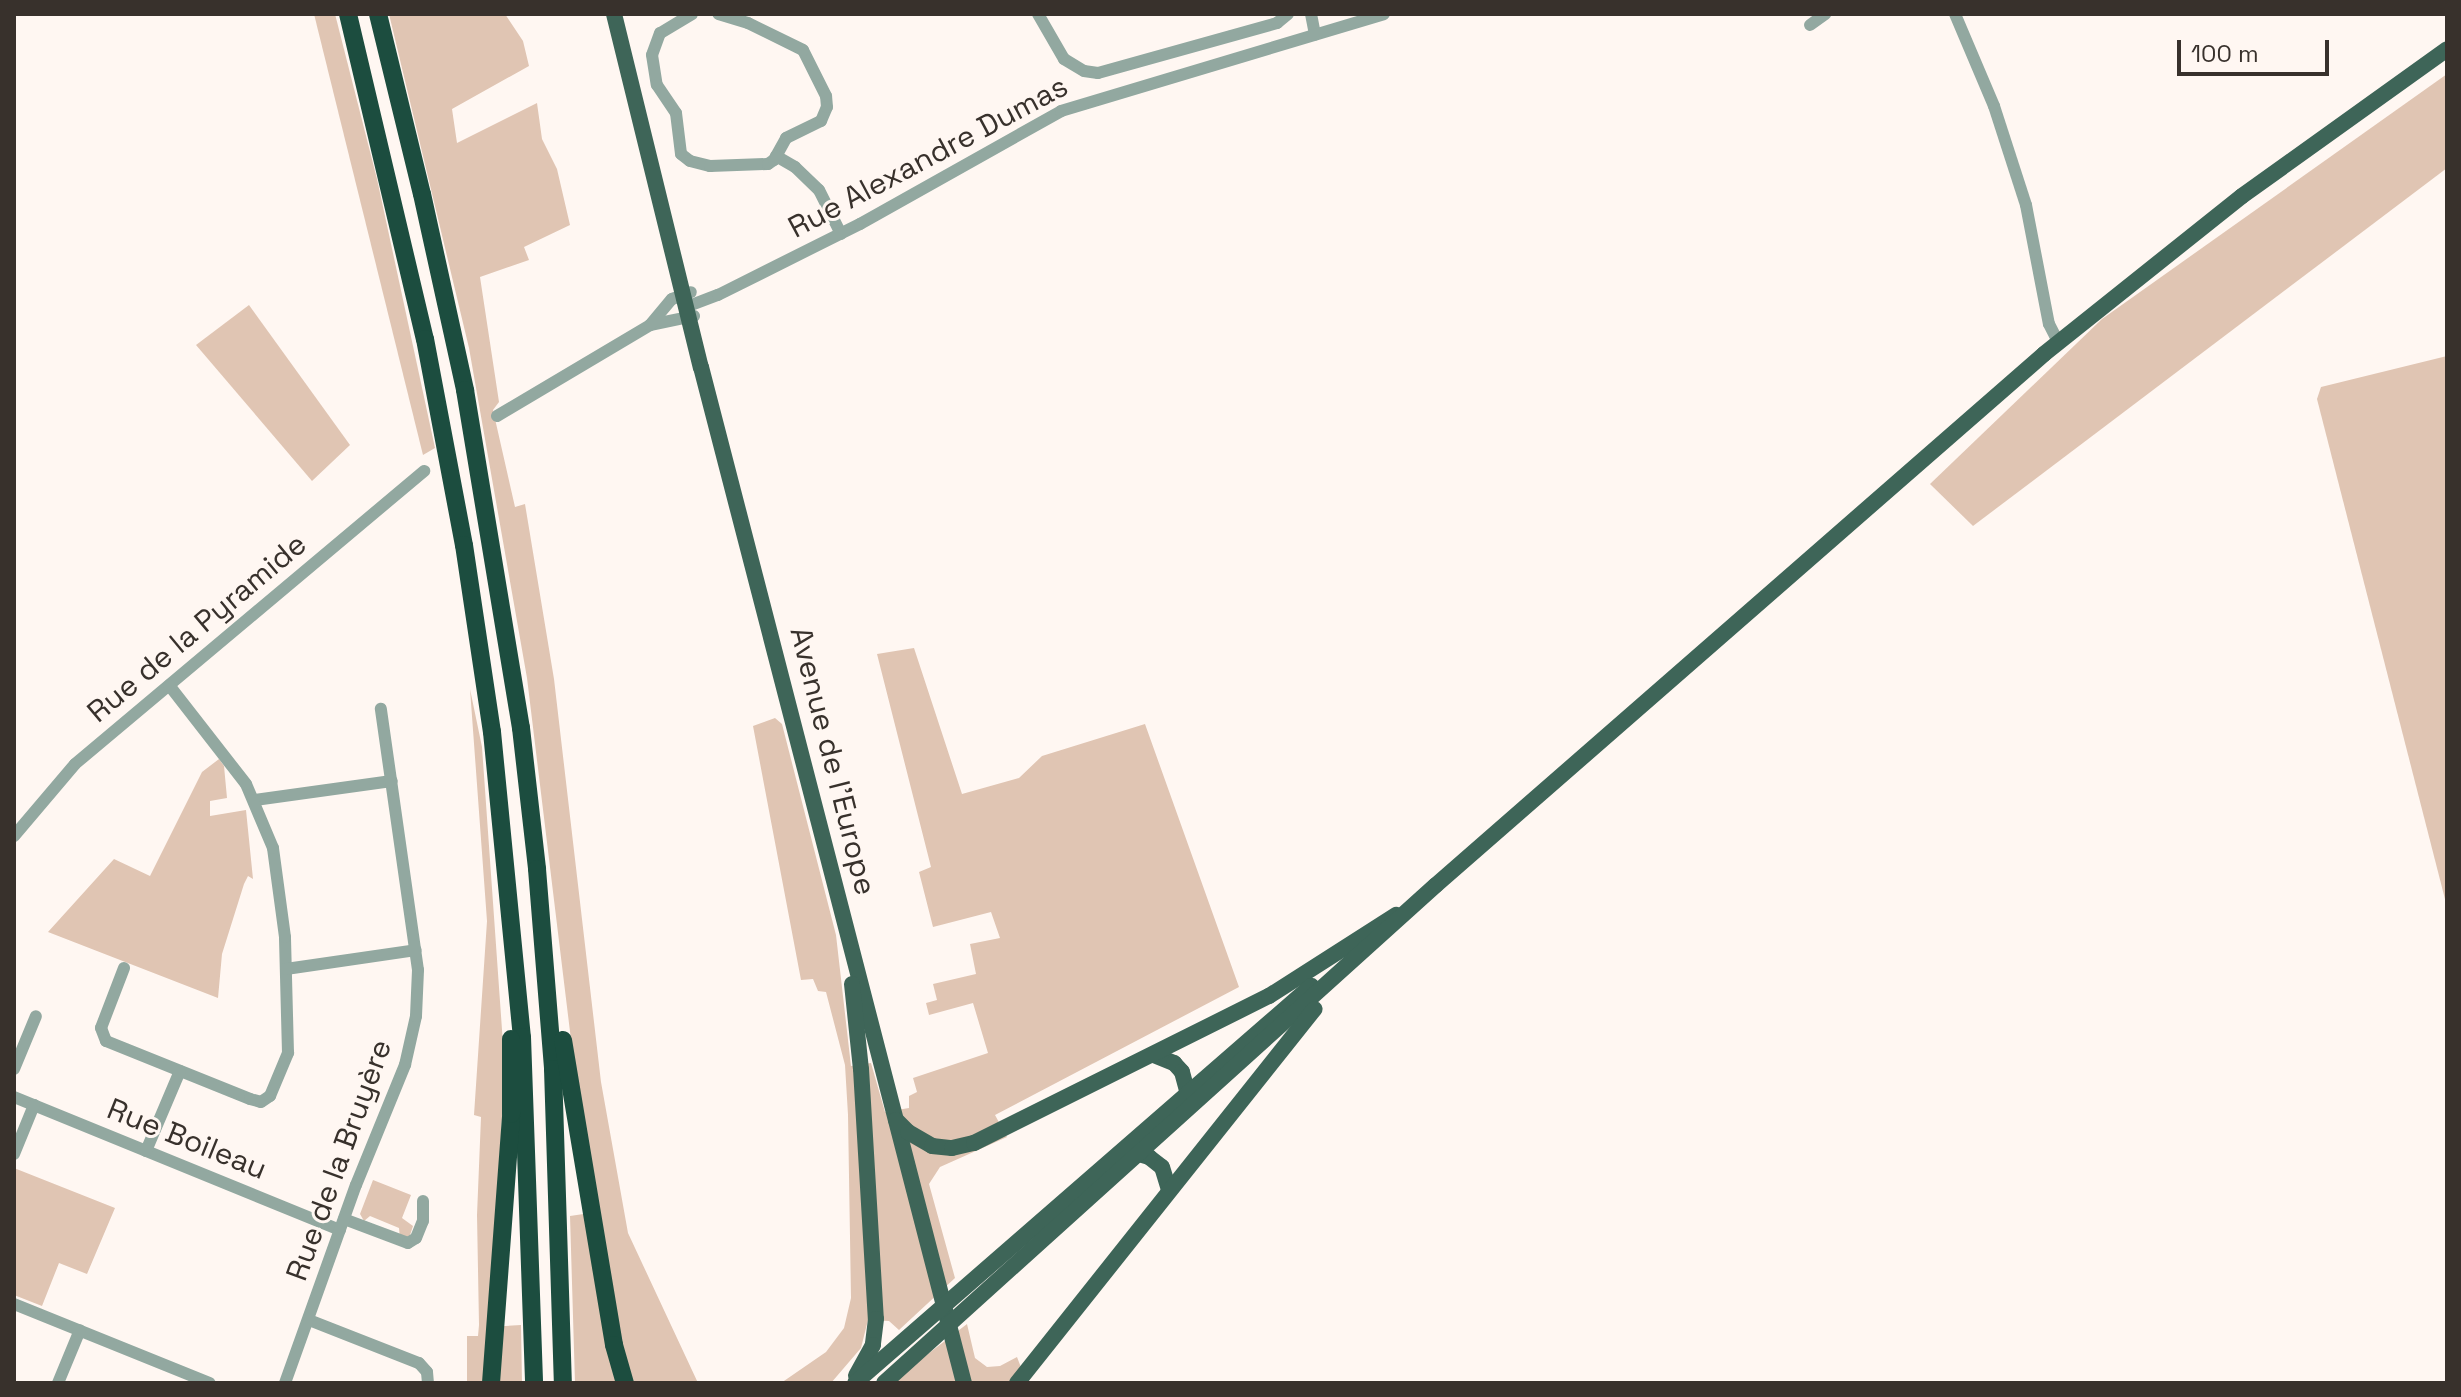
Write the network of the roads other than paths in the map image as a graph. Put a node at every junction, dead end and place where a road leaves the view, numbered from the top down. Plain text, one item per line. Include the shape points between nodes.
1 (348, 14) edge
2 (378, 14) edge
3 (614, 14) edge
4 (692, 14) edge
5 (718, 14) edge
6 (1038, 14) edge
7 (1288, 14) edge
8 (1311, 14) edge
9 (1384, 14) edge
10 (1825, 14) edge
11 (1955, 14) edge
12 (1810, 25) dead end
13 (1315, 35) junction
14 (2447, 49) edge
15 (1090, 72) junction
16 (1096, 98) junction
17 (776, 156) junction
18 (841, 234) junction
19 (690, 305) junction
20 (650, 325) junction
21 (2058, 342) junction
22 (497, 416) dead end
23 (424, 471) dead end
24 (169, 685) junction
25 (381, 709) dead end
26 (392, 781) junction
27 (255, 800) junction
28 (14, 836) edge
29 (537, 869) junction
30 (508, 871) junction
31 (1436, 885) junction
32 (1397, 914) junction
33 (845, 923) junction
34 (1370, 948) junction
35 (416, 950) junction
36 (124, 968) dead end
37 (286, 969) junction
38 (36, 1016) dead end
39 (1154, 1055) junction
40 (14, 1069) edge
41 (180, 1071) junction
42 (1189, 1089) junction
43 (14, 1097) edge
44 (34, 1105) junction
45 (1186, 1114) junction
46 (896, 1119) junction
47 (146, 1151) junction
48 (14, 1154) edge
49 (1142, 1154) junction
50 (1105, 1165) junction
51 (1169, 1190) junction
52 (423, 1201) dead end
53 (342, 1224) junction
54 (978, 1285) junction
55 (14, 1304) edge
56 (876, 1319) junction
57 (309, 1320) junction
58 (80, 1330) junction
59 (923, 1334) junction
60 (898, 1345) junction
61 (879, 1362) junction
62 (190, 1379) edge
63 (58, 1383) edge
64 (210, 1383) edge
65 (285, 1383) edge
66 (428, 1383) edge
67 (491, 1383) edge
68 (534, 1383) edge
69 (563, 1383) edge
70 (625, 1383) edge
71 (854, 1383) edge
72 (875, 1383) edge
73 (884, 1383) edge
74 (964, 1383) edge
75 (1017, 1383) edge

1 - 30 highway via 443,429 486,693
2 - 29 highway via 475,442
3 - 19 main road, Avenue de l'Europe via 659,162
4 - 17 street via 663,30 652,50 655,81 676,113 681,154 715,166 763,165
5 - 17 street via 799,47 824,91 827,107 821,121 786,138
6 - 15 street via 1060,54
7 - 15 street via 1255,30 1110,72
8 - 13 street
9 - 13 street, Rue Alexandre Dumas
10 - 12 street
11 - 21 street via 2023,192 2049,324
13 - 16 street, Rue Alexandre Dumas
14 - 21 main road via 2250,189
15 - 16 street
16 - 18 street, Rue Alexandre Dumas via 1025,129
17 - 18 street via 824,195
18 - 19 street, Rue Alexandre Dumas
19 - 20 street
19 - 20 street via 669,302
19 - 33 main road, Avenue de l'Europe
20 - 22 street
21 - 31 main road
23 - 24 street, Rue de la Pyramide
24 - 27 street
24 - 28 street, Rue de la Pyramide via 68,771
25 - 26 street, Rue de la Bruyère
26 - 27 street
26 - 35 street, Rue de la Bruyère
27 - 37 street via 275,854
29 - 69 highway via 558,1150
29 - 70 highway via 552,944 573,1116
30 - 67 highway via 511,1114
30 - 68 highway via 526,1093
31 - 32 main road
31 - 34 main road
32 - 39 main road via 1292,984
32 - 42 main road
33 - 46 main road, Avenue de l'Europe
33 - 56 main road via 861,1069
34 - 45 main road
34 - 51 main road
35 - 37 street
35 - 53 street, Rue de la Bruyère via 417,1002 407,1057
36 - 41 street via 102,1036
37 - 41 street via 287,1057 265,1101
38 - 40 street
39 - 42 main road via 1178,1067
39 - 46 main road via 967,1146 932,1146
41 - 47 street
42 - 45 main road
42 - 50 main road
43 - 44 street, Rue Boileau
44 - 47 street, Rue Boileau
44 - 48 street
45 - 49 main road
46 - 74 main road, Avenue de l'Europe
47 - 53 street, Rue Boileau
49 - 50 main road via 1125,1153
49 - 51 main road via 1162,1167
49 - 54 main road
50 - 54 main road
51 - 75 main road
52 - 53 street, Rue Boileau via 423,1221 408,1243
53 - 57 street, Rue de la Bruyère
54 - 59 main road
55 - 58 street
56 - 60 main road via 884,1337
56 - 71 main road via 873,1345
57 - 65 street, Rue de la Bruyère
57 - 66 street via 419,1363
58 - 62 street
58 - 63 street
59 - 60 main road
59 - 73 main road
60 - 61 main road
61 - 71 main road
61 - 72 main road
62 - 64 street

